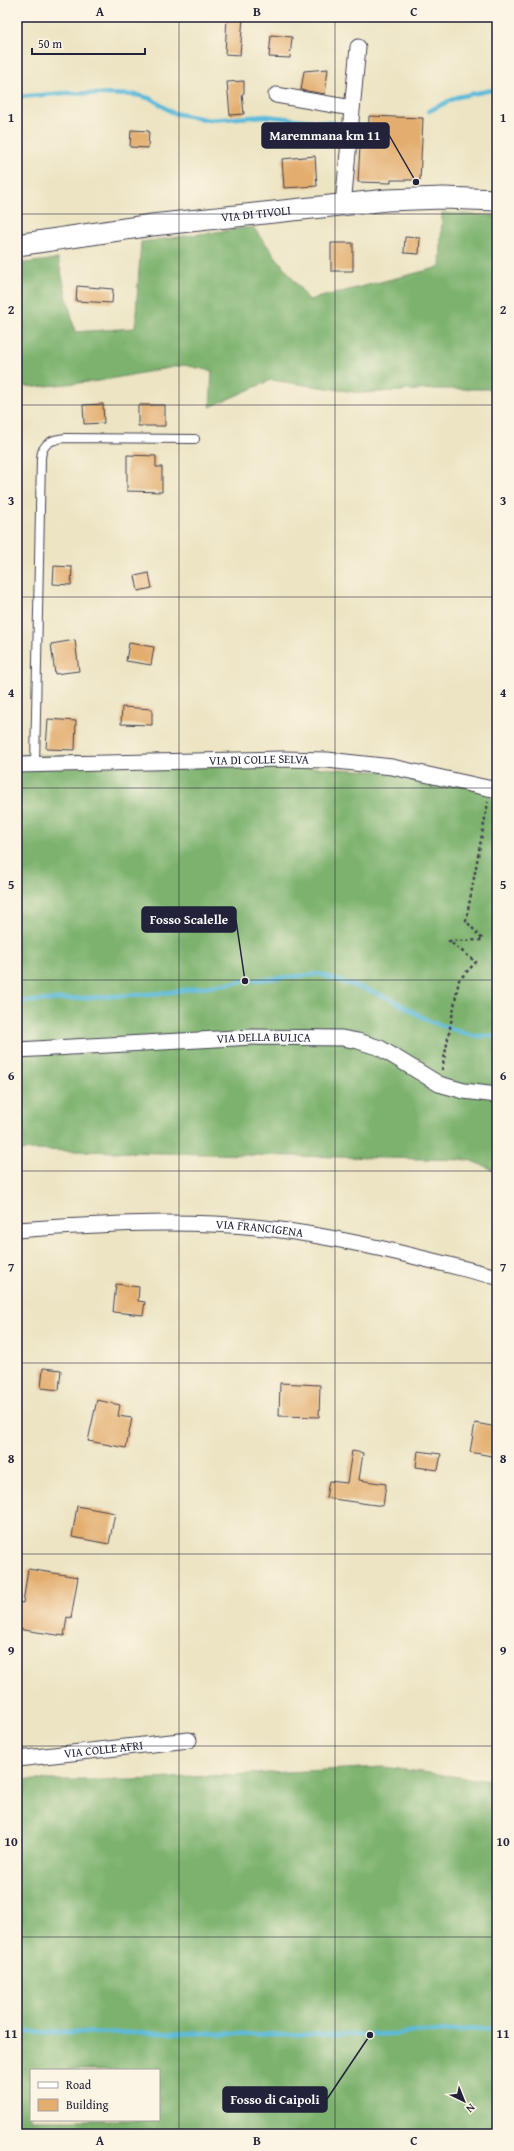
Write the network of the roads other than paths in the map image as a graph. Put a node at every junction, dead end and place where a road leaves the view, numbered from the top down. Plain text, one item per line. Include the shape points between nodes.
1 (358, 47) dead end
2 (276, 95) dead end
3 (352, 108) junction
4 (497, 200) edge
5 (343, 205) junction
6 (17, 245) edge
7 (195, 439) dead end
8 (17, 765) edge
9 (35, 765) junction
10 (494, 789) edge
11 (17, 1050) edge
12 (497, 1095) edge
13 (17, 1230) edge
14 (497, 1277) edge
15 (189, 1740) dead end
16 (17, 1759) edge

1 - 3 street
2 - 3 street
3 - 5 street
4 - 5 main road, VIA DI TIVOLI via 407,199
5 - 6 main road, VIA DI TIVOLI via 145,226
7 - 9 lane via 66,438 52,440 44,447 41,458
8 - 9 street, VIA DI COLLE SELVA
9 - 10 street, VIA DI COLLE SELVA via 327,760 392,768
11 - 12 street, VIA DELLA BULICA via 253,1037 342,1038 380,1048 439,1084 464,1091
13 - 14 street, VIA FRANCIGENA via 133,1222 264,1228 368,1246
15 - 16 street, VIA COLLE AFRI

